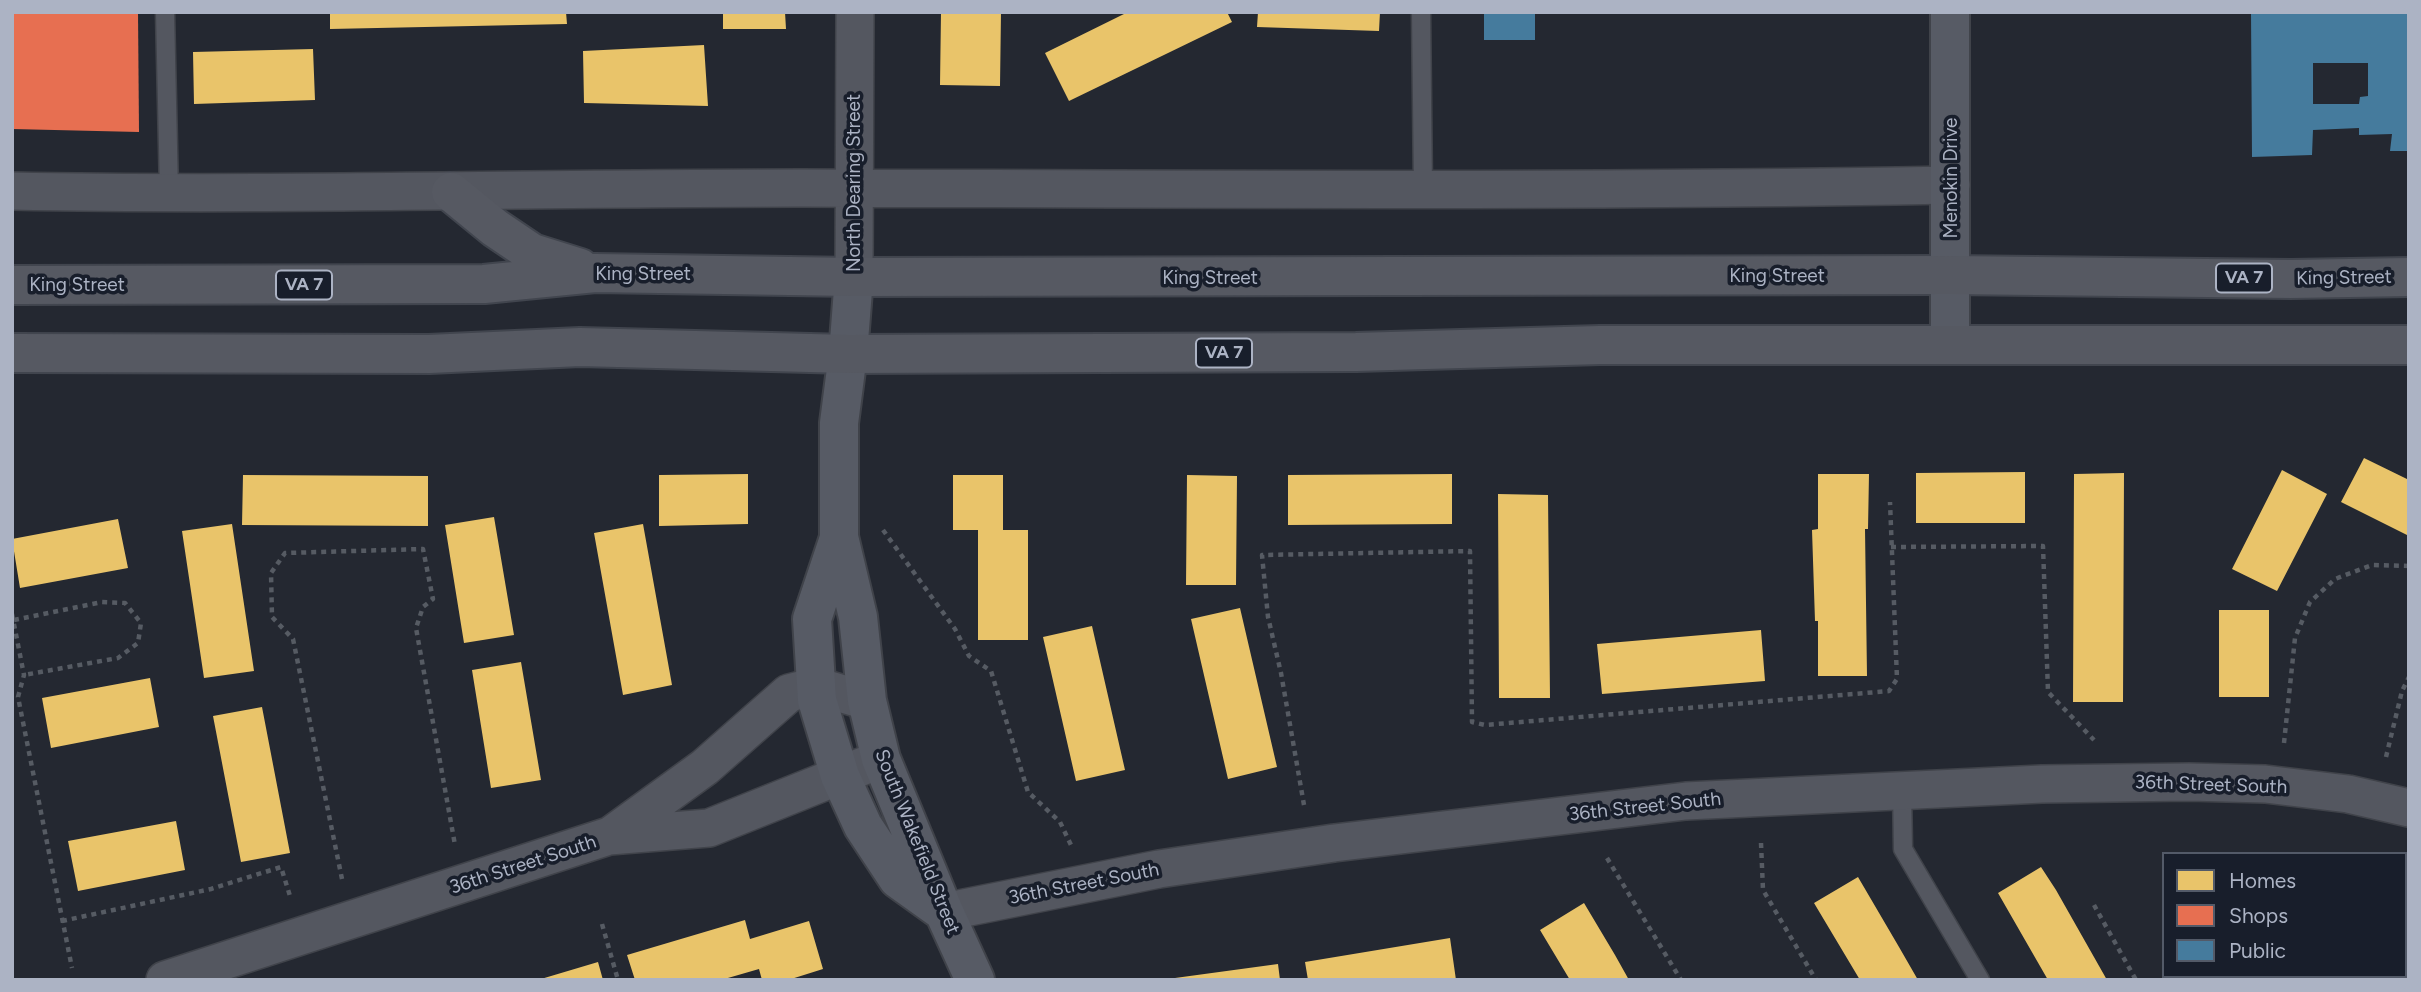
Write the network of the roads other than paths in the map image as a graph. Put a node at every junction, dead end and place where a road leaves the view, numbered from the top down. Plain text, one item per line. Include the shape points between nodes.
1 (165, 12) edge
2 (855, 12) edge
3 (1421, 12) edge
4 (1950, 12) edge
5 (1951, 185) junction
6 (1423, 188) junction
7 (853, 189) junction
8 (12, 191) edge
9 (169, 192) junction
10 (451, 192) junction
11 (595, 273) junction
12 (1951, 275) junction
13 (854, 277) junction
14 (2409, 277) edge
15 (12, 285) edge
16 (1950, 345) junction
17 (2409, 345) edge
18 (12, 354) edge
19 (848, 354) junction
20 (839, 537) junction
21 (816, 686) junction
22 (867, 701) junction
23 (881, 759) junction
24 (840, 776) junction
25 (1902, 790) junction
26 (2409, 808) edge
27 (609, 836) junction
28 (944, 912) junction
29 (165, 980) edge
30 (975, 980) edge
31 (1980, 980) edge

1 - 9 lane
2 - 7 street, North Dearing Street
3 - 6 lane
4 - 5 street, Menokin Drive
5 - 6 street
5 - 12 street, Menokin Drive
6 - 7 street
7 - 10 street
7 - 13 street, North Dearing Street
8 - 9 street
9 - 10 street
10 - 11 main road via 532,253
11 - 13 main road, King Street / VA 7
11 - 15 main road, King Street / VA 7 via 484,284
12 - 13 main road, King Street / VA 7
12 - 14 main road, King Street / VA 7
12 - 16 street, Menokin Drive
13 - 19 street, North Dearing Street
16 - 17 main road, VA 7
16 - 19 main road, VA 7
18 - 19 main road, VA 7 via 429,354 580,347
19 - 20 street, South Wakefield Street via 839,423
20 - 21 street, South Wakefield Street via 812,619
20 - 22 street, South Wakefield Street via 858,617
21 - 22 street
21 - 24 street, South Wakefield Street
21 - 27 street via 783,697 705,767
22 - 23 street, South Wakefield Street
23 - 24 street, 36th Street South
23 - 28 street, South Wakefield Street
24 - 27 street, 36th Street South via 709,828
24 - 28 street, South Wakefield Street via 863,826 898,879
25 - 26 street, 36th Street South via 2095,782 2265,784 2348,794
25 - 28 street, 36th Street South via 1686,801 1347,841 1158,869
25 - 31 lane via 1903,849
27 - 29 street, 36th Street South
28 - 30 street, South Wakefield Street

